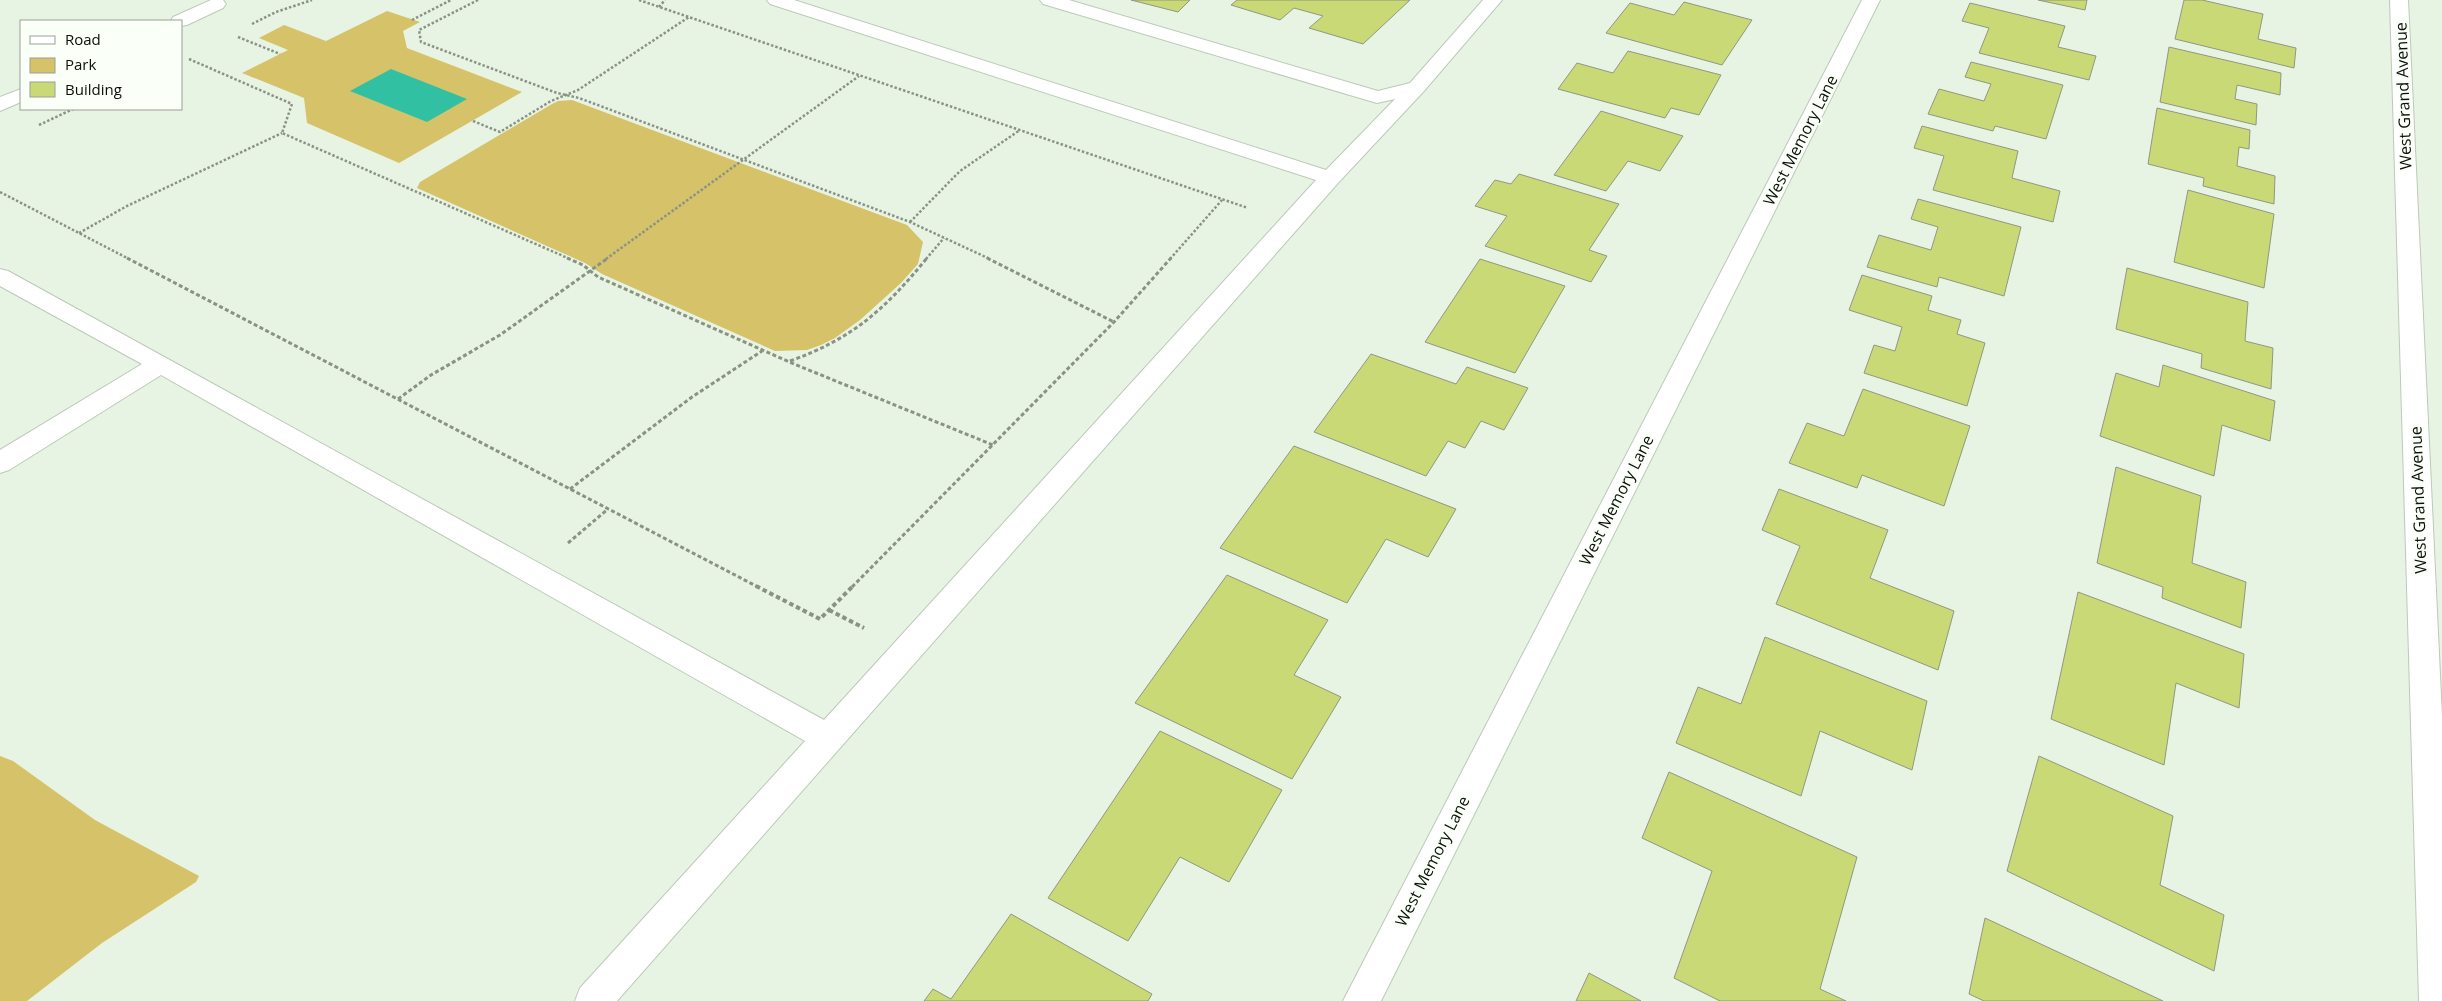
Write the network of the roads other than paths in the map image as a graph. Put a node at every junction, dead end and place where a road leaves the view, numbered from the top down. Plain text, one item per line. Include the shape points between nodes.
1 (776, 0) edge
2 (1049, 0) edge
3 (1493, 0) edge
4 (1871, 0) edge
5 (2399, 0) edge
6 (217, 1) edge
7 (182, 20) edge
8 (1417, 87) junction
9 (20, 95) edge
10 (0, 105) edge
11 (1330, 178) junction
12 (0, 276) edge
13 (161, 364) junction
14 (0, 463) edge
15 (828, 738) junction
16 (593, 1001) edge
17 (1361, 1001) edge
18 (2437, 1001) edge

1 - 11 street
2 - 8 street via 1378,97
3 - 8 street
4 - 17 street, West Memory Lane
5 - 18 street, West Grand Avenue
6 - 7 street
8 - 11 street
9 - 10 street
11 - 15 street
12 - 13 street
13 - 14 street
13 - 15 street
15 - 16 street

